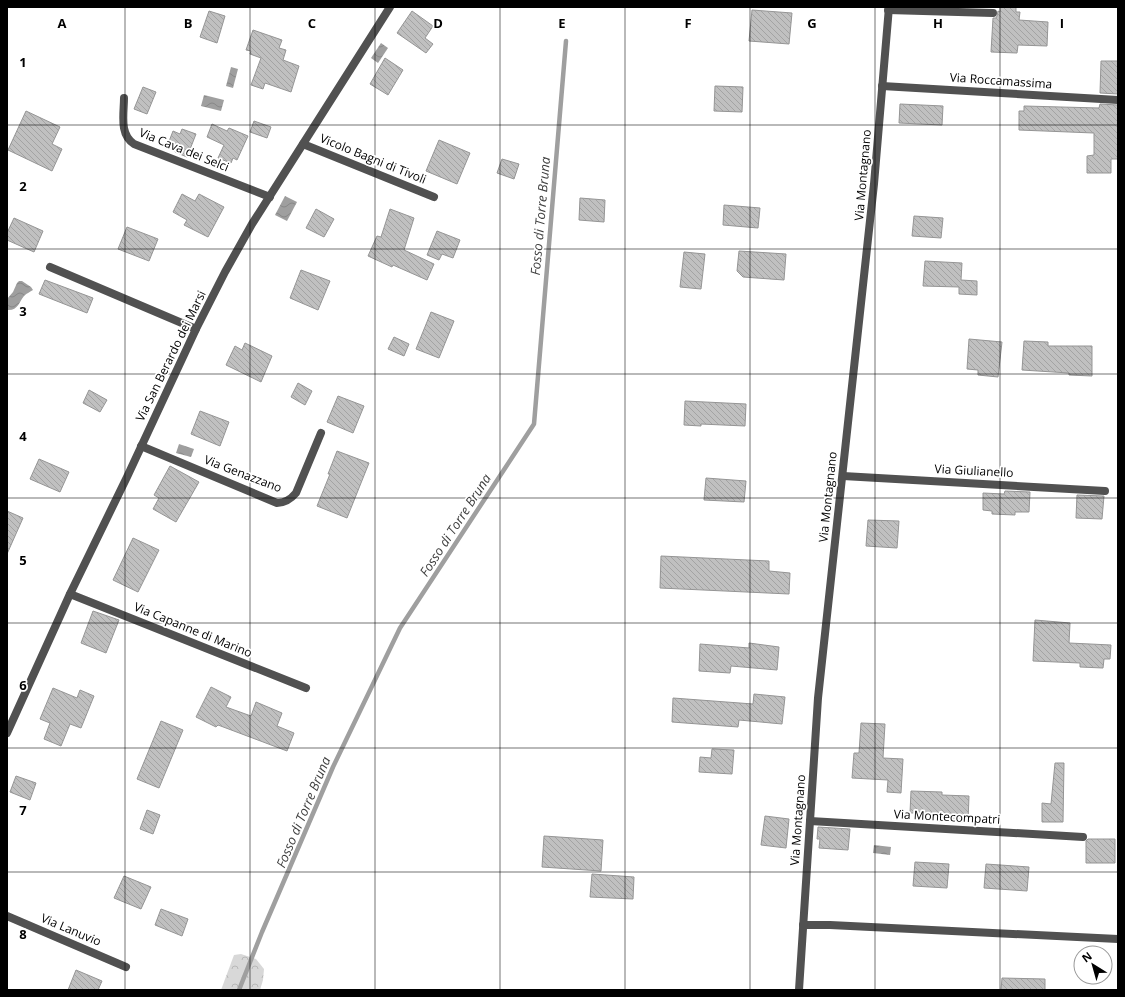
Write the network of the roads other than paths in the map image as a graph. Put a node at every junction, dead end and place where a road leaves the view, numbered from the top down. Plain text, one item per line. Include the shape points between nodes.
1 (390, 7) edge
2 (888, 9) edge
3 (993, 13) dead end
4 (882, 86) junction
5 (124, 98) dead end
6 (1118, 100) edge
7 (303, 144) junction
8 (270, 197) junction
9 (434, 197) dead end
10 (50, 267) dead end
11 (196, 329) junction
12 (320, 432) dead end
13 (141, 446) junction
14 (843, 476) junction
15 (1105, 491) dead end
16 (70, 594) junction
17 (306, 688) dead end
18 (7, 733) edge
19 (810, 821) junction
20 (1083, 837) dead end
21 (7, 916) edge
22 (803, 925) junction
23 (1118, 939) edge
24 (126, 967) dead end
25 (799, 990) edge

1 - 7 street, Via San Berardo dei Marsi
2 - 3 street
2 - 4 street, Via Montagnano
4 - 6 street, Via Roccamassima
4 - 14 street, Via Montagnano
5 - 8 street, Via Cava dei Selci via 124,132 129,141
7 - 8 street, Via San Berardo dei Marsi
7 - 9 street, Vicolo Bagni di Tivoli
8 - 11 street, Via San Berardo dei Marsi via 235,254
10 - 11 street
11 - 13 street, Via San Berardo dei Marsi
12 - 13 street, Via Genazzano via 296,493 290,500 280,503
13 - 16 street, Via San Berardo dei Marsi
14 - 15 street, Via Giulianello
14 - 19 street, Via Montagnano via 818,698
16 - 17 street, Via Capanne di Marino
16 - 18 street, Via San Berardo dei Marsi
19 - 20 street, Via Montecompatri
19 - 22 street, Via Montagnano
21 - 24 street, Via Lanuvio
22 - 23 street
22 - 25 street, Via Montagnano

